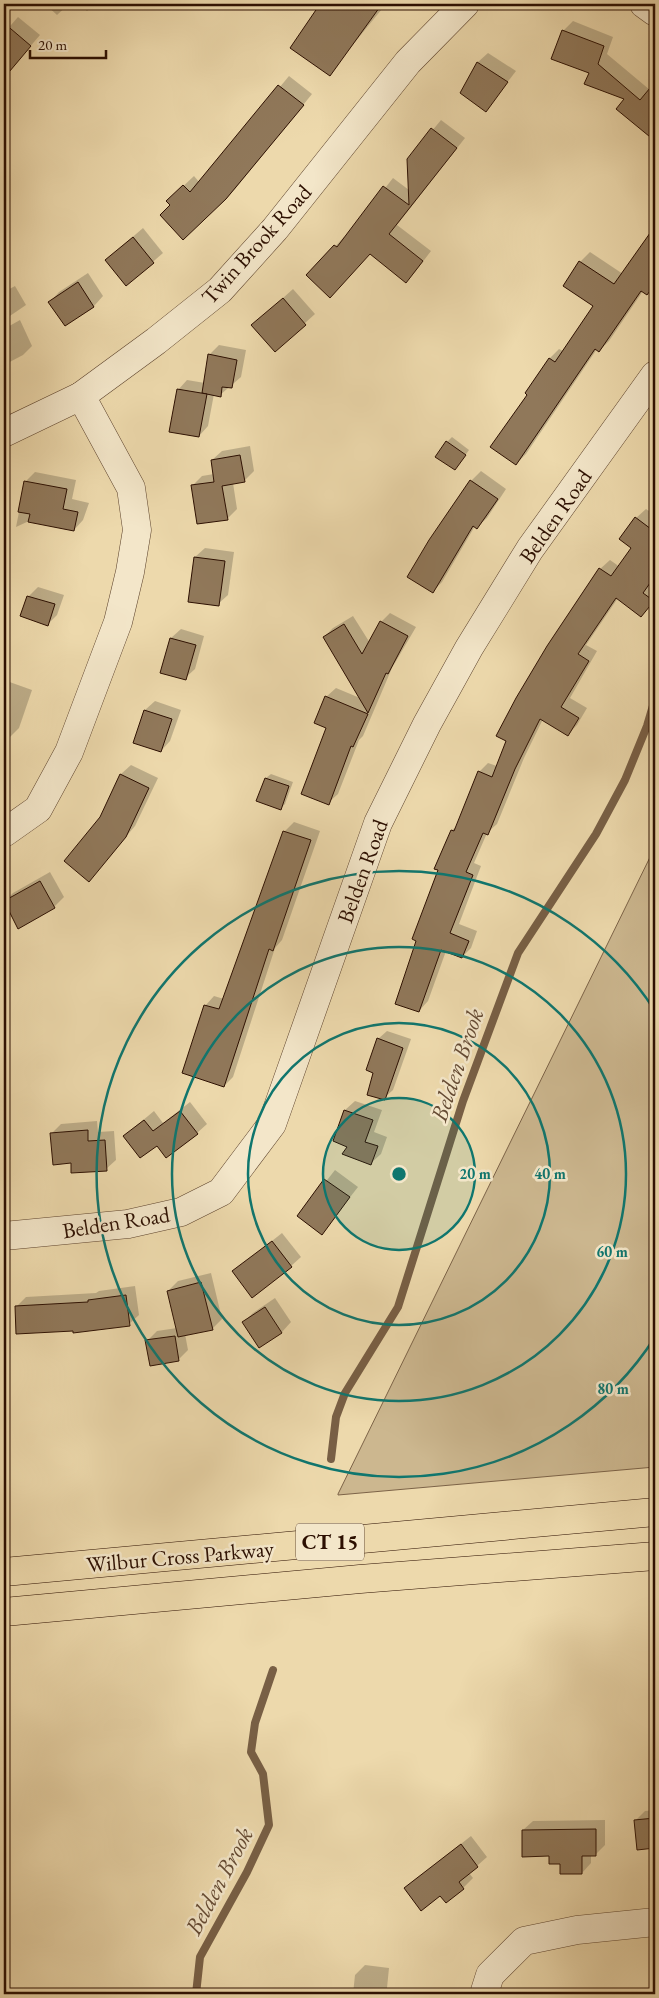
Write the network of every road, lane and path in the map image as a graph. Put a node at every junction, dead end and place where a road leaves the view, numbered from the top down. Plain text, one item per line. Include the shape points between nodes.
1 (466, 4) edge
2 (644, 4) edge
3 (655, 12) edge
4 (655, 375) edge
5 (81, 396) junction
6 (4, 433) edge
7 (4, 833) edge
8 (4, 1236) edge
9 (655, 1512) edge
10 (655, 1556) edge
11 (4, 1572) edge
12 (4, 1612) edge
13 (655, 1922) edge
14 (484, 1994) edge

1 - 5 street, Twin Brook Road via 408,62 275,229 220,290
2 - 3 street
4 - 8 street, Belden Road via 530,549 427,724 378,824 272,1124 250,1155 221,1192 182,1212 128,1224
5 - 6 street, Twin Brook Road
5 - 7 street via 131,488 137,530 132,564 118,622 69,752 38,809
9 - 11 highway, Wilbur Cross Parkway / CT 15
10 - 12 highway, Wilbur Cross Parkway / CT 15
13 - 14 street via 577,1930 524,1940 490,1975

